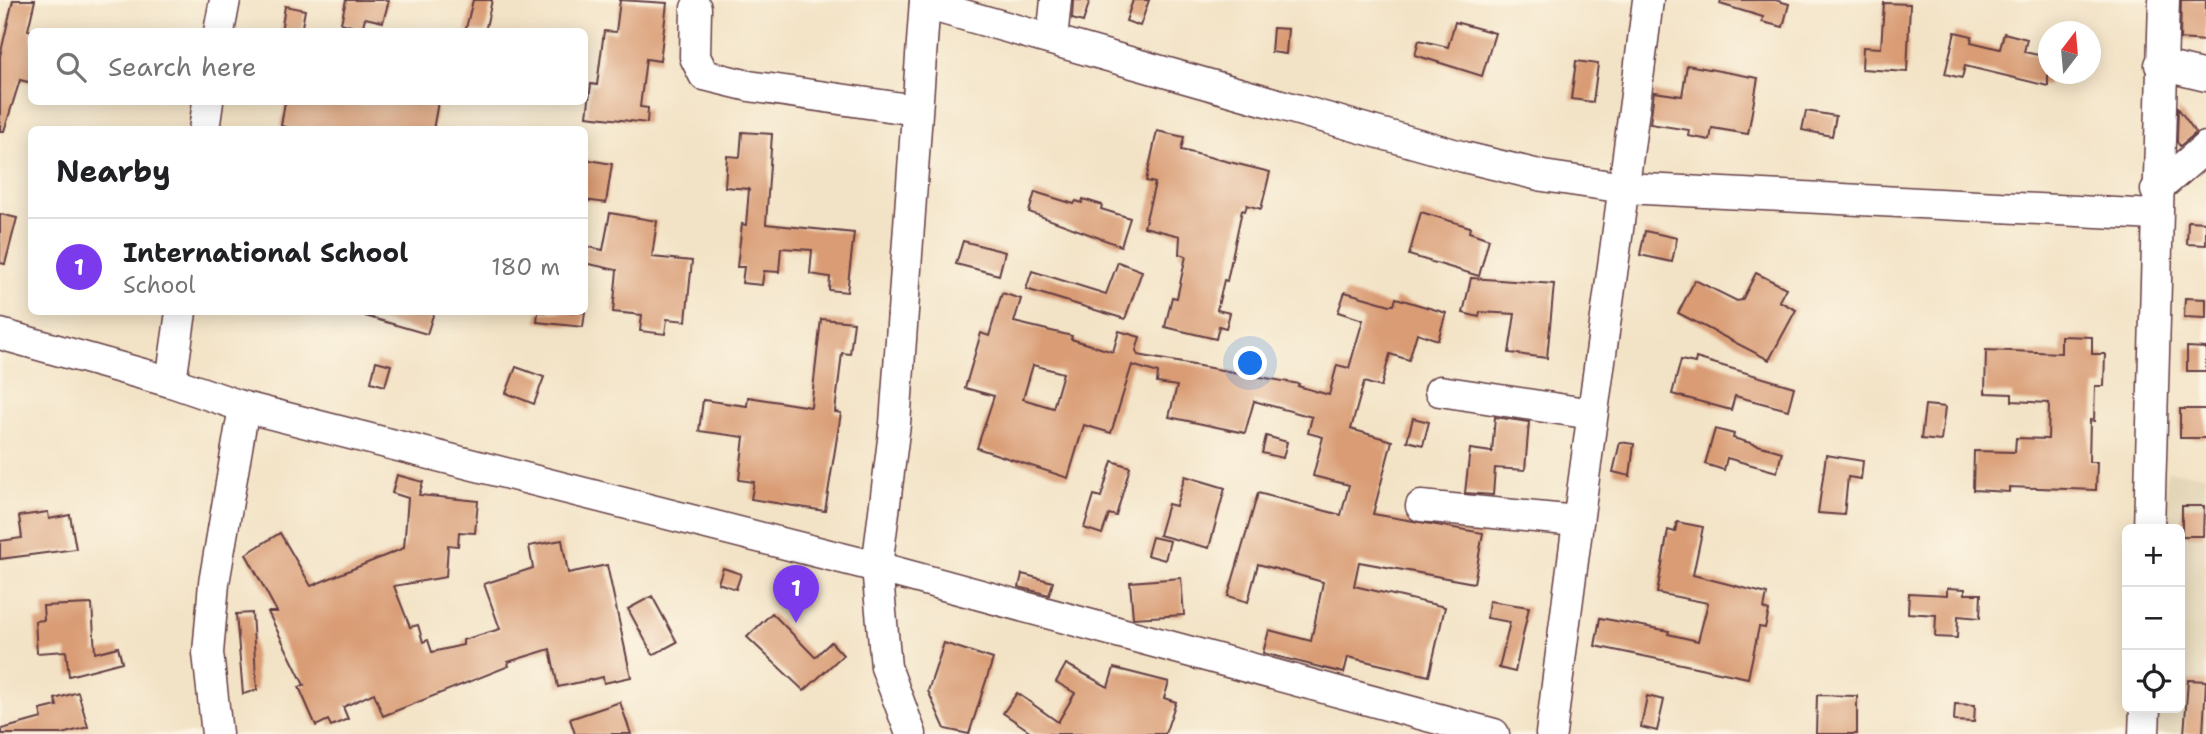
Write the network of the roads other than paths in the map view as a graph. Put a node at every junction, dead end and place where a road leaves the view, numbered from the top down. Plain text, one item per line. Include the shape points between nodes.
1 (225, 0) edge
2 (1056, 0) edge
3 (1648, 0) edge
4 (2164, 0) edge
5 (925, 2) edge
6 (696, 8) dead end
7 (220, 28) edge
8 (1052, 39) junction
9 (2160, 65) junction
10 (2206, 76) edge
11 (208, 105) edge
12 (916, 110) junction
13 (205, 126) edge
14 (2206, 147) edge
15 (1625, 188) junction
16 (2156, 202) junction
17 (181, 315) edge
18 (0, 334) edge
19 (172, 382) junction
20 (1440, 391) dead end
21 (244, 407) junction
22 (1592, 414) junction
23 (1421, 506) dead end
24 (1577, 521) junction
25 (2149, 524) edge
26 (877, 567) junction
27 (2145, 713) edge
28 (217, 734) edge
29 (911, 734) edge
30 (1494, 734) edge
31 (1551, 734) edge
32 (2144, 734) edge

1 - 7 street
2 - 8 street
3 - 15 street
4 - 9 street
5 - 8 street
5 - 12 street
6 - 12 street via 695,57 704,75 748,86
8 - 15 street via 1464,157 1543,176
9 - 10 street
9 - 16 street
11 - 13 street
12 - 26 street via 895,424
14 - 16 street
15 - 16 street
15 - 22 street
16 - 25 street
17 - 19 street
18 - 19 street
19 - 21 street
20 - 22 street
21 - 26 street
21 - 28 street via 214,583 208,653
22 - 24 street
23 - 24 street
24 - 31 street
26 - 29 street via 886,667
26 - 30 street
27 - 32 street

